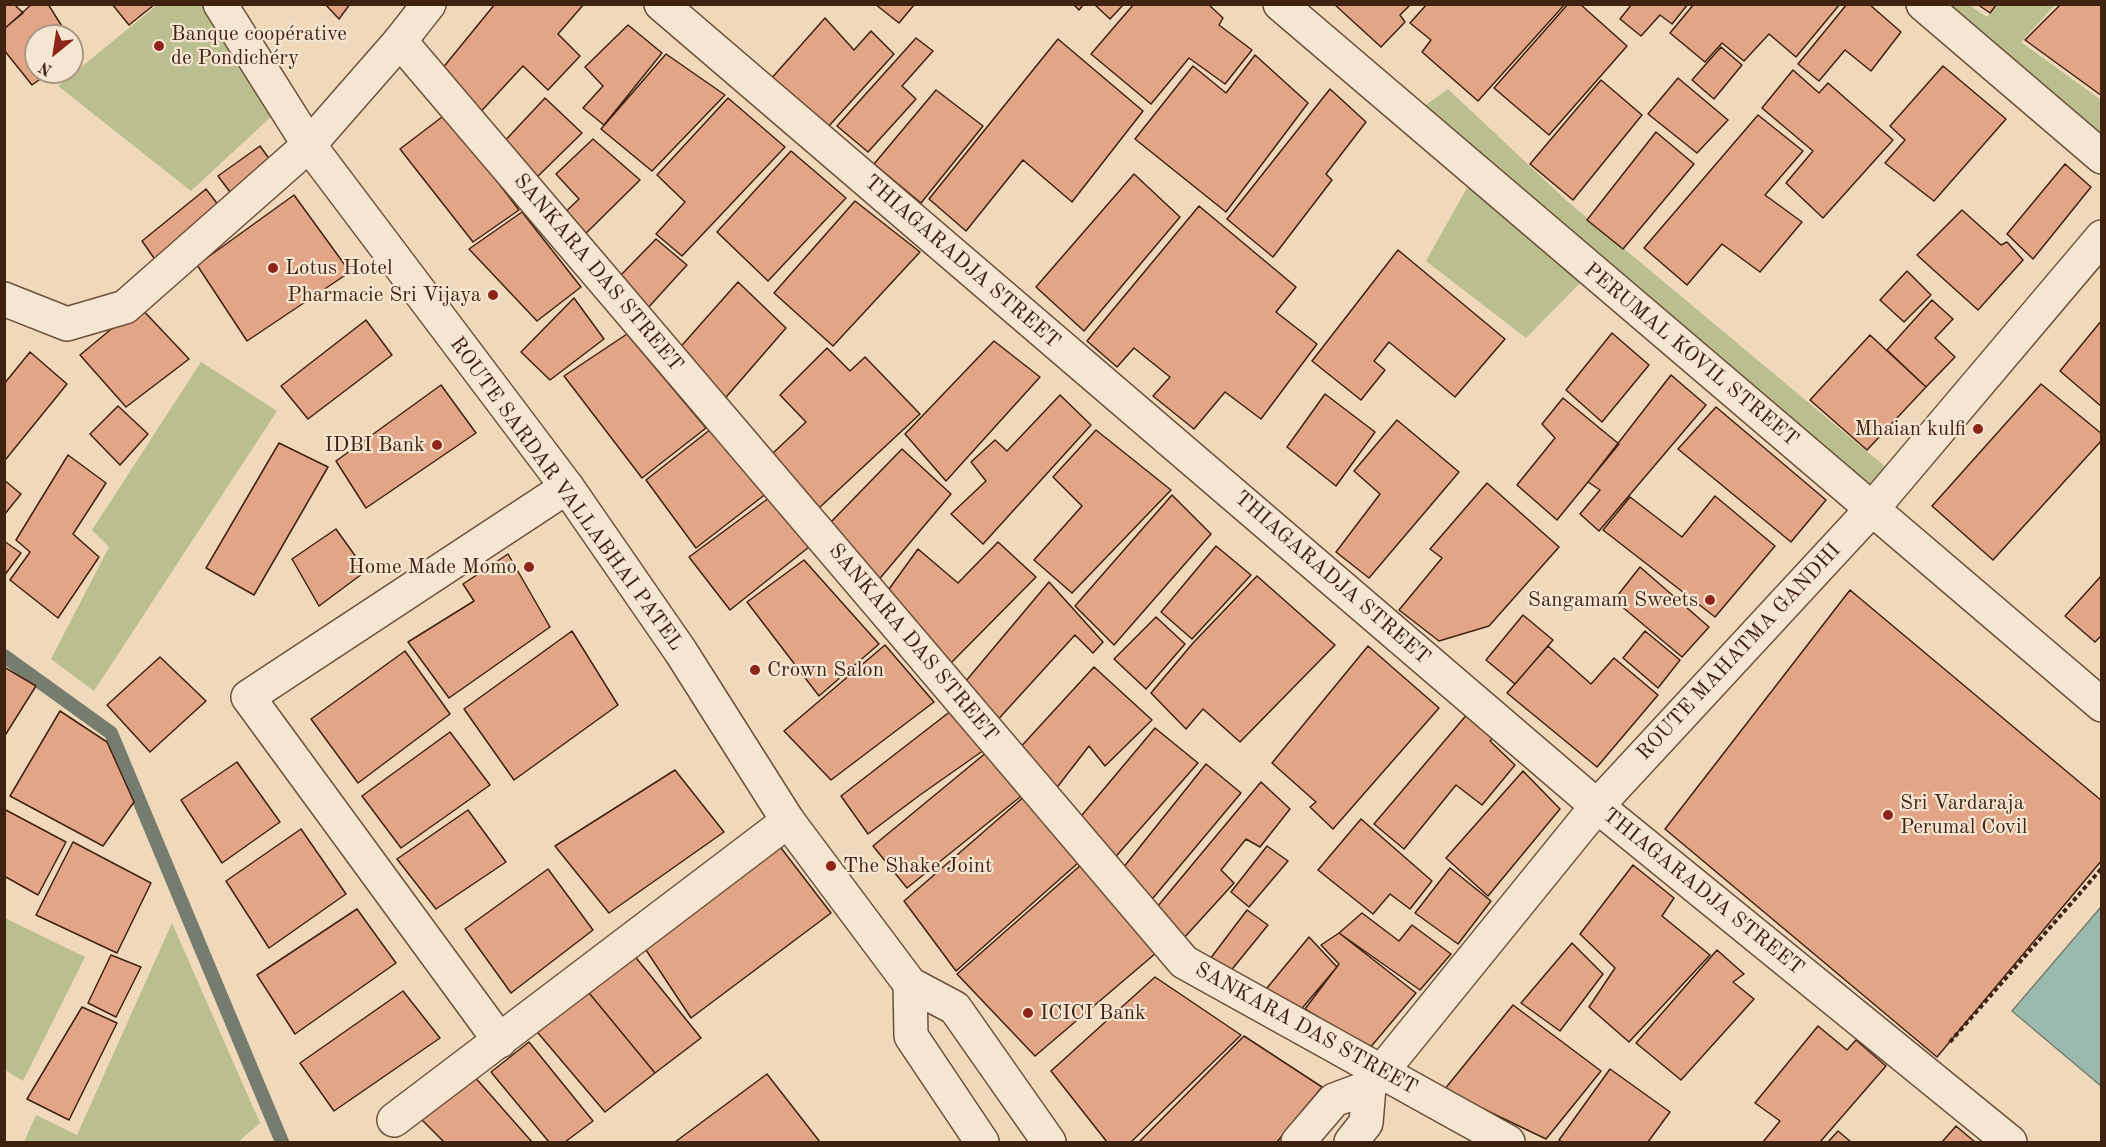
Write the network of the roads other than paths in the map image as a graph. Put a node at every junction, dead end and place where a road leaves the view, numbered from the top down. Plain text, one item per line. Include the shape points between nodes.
1 (220, 4) edge
2 (429, 4) edge
3 (662, 4) edge
4 (1281, 4) edge
5 (1923, 4) edge
6 (400, 41) junction
7 (309, 145) junction
8 (2102, 157) edge
9 (2102, 237) edge
10 (4, 299) edge
11 (567, 487) junction
12 (1872, 509) junction
13 (2102, 705) edge
14 (1597, 806) junction
15 (788, 821) junction
16 (910, 984) junction
17 (500, 1041) junction
18 (1375, 1079) junction
19 (394, 1120) dead end
20 (982, 1143) edge
21 (1049, 1143) edge
22 (1298, 1143) edge
23 (1351, 1143) edge
24 (1508, 1143) edge
25 (2010, 1143) edge

1 - 7 street, ROUTE SARDAR VALLABHAI PATEL
2 - 6 street
3 - 14 street, THIAGARADJA STREET
4 - 12 street, PERUMAL KOVIL STREET
5 - 8 street
6 - 7 street
6 - 18 street, SANKARA DAS STREET via 1184,962
7 - 10 street via 125,307 67,324
7 - 11 street, ROUTE SARDAR VALLABHAI PATEL
9 - 12 street, ROUTE MAHATMA GANDHI
11 - 15 street, ROUTE SARDAR VALLABHAI PATEL via 681,652
11 - 17 street via 248,697
12 - 13 street, PERUMAL KOVIL STREET
12 - 14 street, ROUTE MAHATMA GANDHI
14 - 18 street, ROUTE MAHATMA GANDHI
14 - 25 street, THIAGARADJA STREET
15 - 16 street, ROUTE SARDAR VALLABHAI PATEL
15 - 17 street
16 - 20 street via 911,1036
16 - 21 street via 955,1008
17 - 19 street
18 - 22 street via 1334,1100
18 - 23 street via 1366,1124
18 - 24 street, SANKARA DAS STREET

